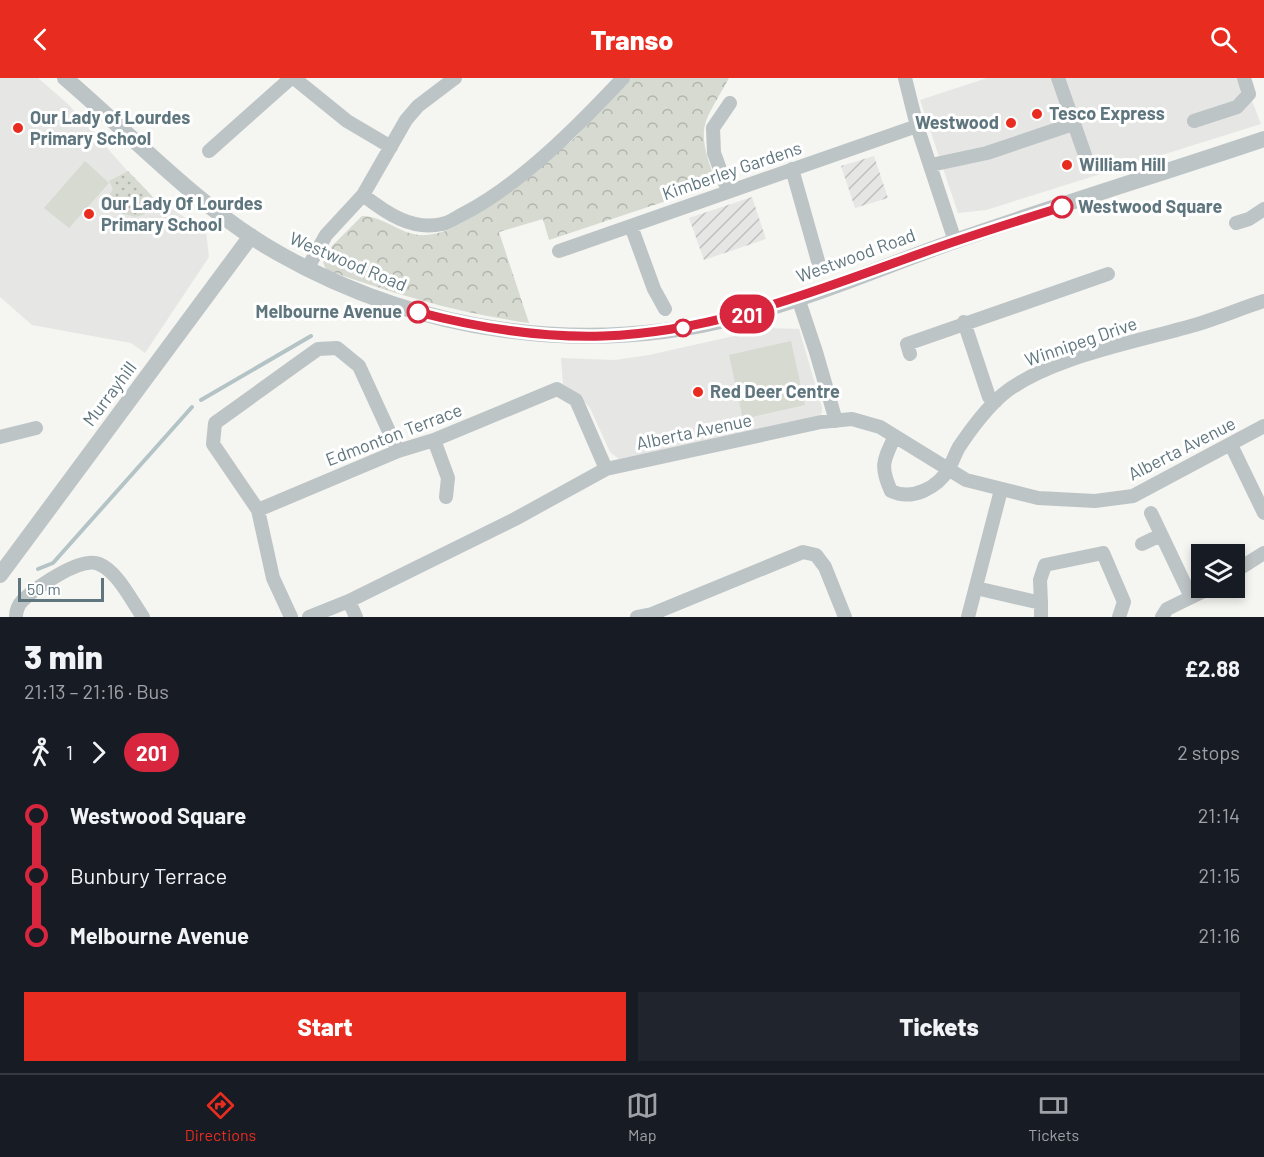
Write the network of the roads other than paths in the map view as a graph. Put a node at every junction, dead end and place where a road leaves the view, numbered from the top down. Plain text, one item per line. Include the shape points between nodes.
1 (65, 78) edge
2 (292, 78) edge
3 (455, 78) edge
4 (622, 78) edge
5 (905, 78) edge
6 (1058, 78) edge
7 (1244, 78) edge
8 (730, 103) dead end
9 (1194, 121) dead end
10 (1073, 124) junction
11 (917, 126) junction
12 (1264, 139) edge
13 (391, 147) junction
14 (209, 151) dead end
15 (1086, 158) dead end
16 (932, 165) junction
17 (792, 170) junction
18 (728, 191) junction
19 (363, 195) junction
20 (1264, 209) edge
21 (1236, 223) dead end
22 (631, 226) junction
23 (251, 236) junction
24 (955, 241) junction
25 (559, 251) dead end
26 (818, 261) dead end
27 (307, 268) junction
28 (1108, 274) dead end
29 (798, 298) junction
30 (1264, 301) edge
31 (664, 309) dead end
32 (964, 322) junction
33 (910, 354) dead end
34 (996, 401) junction
35 (836, 421) junction
36 (1264, 426) edge
37 (36, 428) dead end
38 (0, 437) edge
39 (894, 438) junction
40 (434, 440) junction
41 (1232, 445) junction
42 (398, 451) junction
43 (606, 469) junction
44 (948, 470) junction
45 (1001, 490) junction
46 (446, 497) dead end
47 (1262, 505) edge
48 (258, 510) junction
49 (1151, 513) dead end
50 (1161, 535) junction
51 (1142, 544) dead end
52 (1264, 554) edge
53 (1245, 565) edge
54 (0, 575) edge
55 (976, 588) junction
56 (1191, 597) joint
57 (349, 601) junction
58 (1041, 610) edge
59 (652, 615) edge
60 (16, 617) edge
61 (142, 617) edge
62 (291, 617) edge
63 (309, 617) edge
64 (356, 617) edge
65 (637, 617) edge
66 (845, 617) edge
67 (968, 617) edge
68 (1119, 617) edge
69 (1162, 617) edge

1 - 23 street, Westwood Road
2 - 13 street via 347,121
2 - 14 street
3 - 13 street via 418,106
4 - 19 street via 588,115 523,172 480,205 442,224 411,224 382,210
5 - 11 street
6 - 10 street
7 - 9 street via 1248,94 1237,107
8 - 18 street via 713,128 714,153
10 - 15 street
10 - 16 street via 987,153
11 - 16 street
11 - 17 street, Kimberley Gardens
12 - 24 street, Westwood Road
13 - 19 street
16 - 24 street
17 - 18 street, Kimberley Gardens
17 - 26 street
18 - 22 street, Kimberley Gardens
19 - 27 street via 326,235
20 - 21 street
22 - 25 street, Kimberley Gardens
22 - 31 street
23 - 27 street, Westwood Road
23 - 54 street, Murrayhill
24 - 29 street, Westwood Road
27 - 29 street, Westwood Road via 389,303 447,320 504,331 570,336 684,327 736,317
28 - 32 street
29 - 35 street
30 - 34 street, Winnipeg Drive via 1059,365 1020,382
32 - 33 street via 907,344
32 - 34 street via 989,397
34 - 44 street, Winnipeg Drive via 957,449
35 - 39 street, Alberta Avenue via 866,422
35 - 43 street, Alberta Avenue
36 - 41 street, Alberta Avenue
37 - 38 street
39 - 44 street, Alberta Avenue
39 - 44 street via 883,460 891,491 902,496 917,494
40 - 42 street, Edmonton Terrace
40 - 43 street, Edmonton Terrace via 557,389 576,400
40 - 46 street via 448,478
41 - 45 street, Alberta Avenue via 1154,486 1121,498 1076,501
41 - 47 street
42 - 48 street, Edmonton Terrace
42 - 48 street via 359,366 337,348 318,349 215,423 213,444
43 - 57 street, Alberta Avenue
44 - 45 street, Alberta Avenue via 966,480
45 - 55 street
48 - 62 street via 273,578
49 - 50 street
50 - 51 street
50 - 56 street
52 - 53 street
55 - 58 street
55 - 67 street
56 - 69 street via 1167,609
57 - 63 street, Alberta Avenue
57 - 64 street
58 - 68 street via 1040,580 1045,565 1103,553 1124,602
59 - 65 street
59 - 66 street via 803,552 816,555 825,567
60 - 61 street via 21,601 75,566 90,561 112,574

